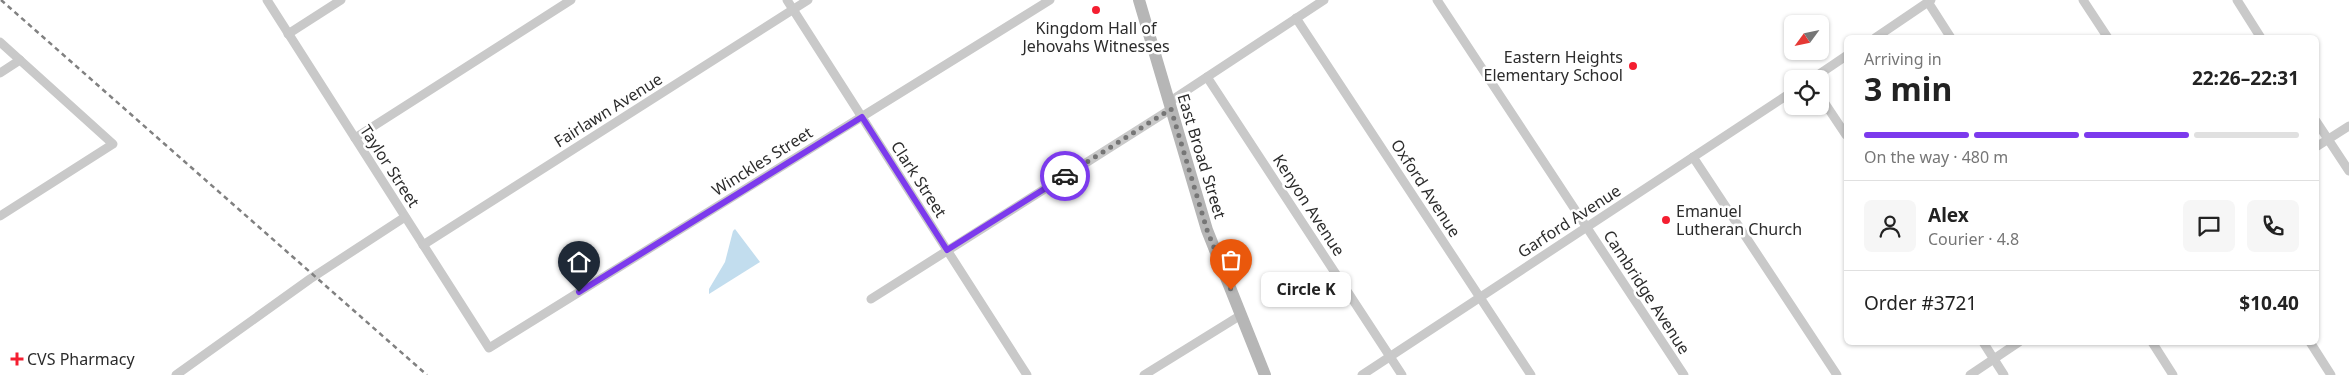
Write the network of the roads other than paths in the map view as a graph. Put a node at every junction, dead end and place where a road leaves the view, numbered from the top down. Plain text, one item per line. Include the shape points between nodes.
1 (267, 0) edge
2 (341, 0) edge
3 (571, 0) edge
4 (787, 0) edge
5 (808, 0) edge
6 (1050, 0) edge
7 (1140, 0) edge
8 (1324, 0) edge
9 (1437, 0) edge
10 (2083, 0) edge
11 (2237, 0) edge
12 (1930, 1) edge
13 (793, 10) junction
14 (1296, 18) junction
15 (288, 34) junction
16 (1879, 35) edge
17 (1949, 35) edge
18 (2106, 35) edge
19 (2260, 35) edge
20 (0, 42) edge
21 (1844, 57) edge
22 (20, 60) junction
23 (1825, 70) edge
24 (0, 73) edge
25 (1206, 77) junction
26 (1784, 97) edge
27 (1170, 106) junction
28 (1829, 110) edge
29 (862, 117) junction
30 (2319, 126) edge
31 (2349, 126) edge
32 (1844, 133) edge
33 (354, 138) junction
34 (2328, 139) junction
35 (2319, 145) edge
36 (1693, 157) junction
37 (2349, 171) edge
38 (0, 216) edge
39 (405, 217) junction
40 (1586, 227) junction
41 (423, 245) junction
42 (947, 250) junction
43 (1480, 297) junction
44 (871, 299) dead end
45 (1241, 314) junction
46 (1984, 345) edge
47 (2015, 345) edge
48 (2154, 345) edge
49 (2312, 345) edge
50 (489, 348) joint
51 (1390, 356) junction
52 (1994, 359) junction
53 (176, 375) edge
54 (1027, 375) edge
55 (1144, 375) edge
56 (1265, 375) edge
57 (1362, 375) edge
58 (1402, 375) edge
59 (1531, 375) edge
60 (1684, 375) edge
61 (1837, 375) edge
62 (1970, 375) edge
63 (2004, 375) edge
64 (2173, 375) edge
65 (2331, 375) edge

1 - 15 street, Taylor Street
2 - 15 street
3 - 33 street
4 - 13 street, Clark Street
5 - 13 street, Fairlawn Avenue
6 - 29 street, Winckles Street
7 - 27 street, East Broad Street
8 - 14 street
9 - 40 street, Cambridge Avenue
10 - 18 street
11 - 19 street
12 - 16 street
12 - 17 street
13 - 29 street, Clark Street
13 - 41 street, Fairlawn Avenue
14 - 25 street
14 - 43 street, Oxford Avenue
15 - 33 street, Taylor Street
20 - 22 street
21 - 23 street
22 - 24 street
22 - 38 street via 113,144
25 - 27 street
25 - 51 street, Kenyon Avenue
26 - 36 street, Garford Avenue
27 - 42 street
27 - 45 street, East Broad Street via 1207,230
28 - 32 street
29 - 42 street, Clark Street
29 - 50 street, Winckles Street
30 - 34 street
31 - 34 street
33 - 39 street, Taylor Street
34 - 35 street
34 - 37 street
36 - 40 street, Garford Avenue
36 - 61 street
39 - 41 street, Taylor Street
39 - 53 street via 314,276
40 - 43 street, Garford Avenue
40 - 60 street, Cambridge Avenue
41 - 50 street, Taylor Street
42 - 44 street
42 - 54 street, Clark Street
43 - 51 street, Garford Avenue
43 - 59 street, Oxford Avenue
45 - 55 street
45 - 56 street, East Broad Street
46 - 52 street
47 - 52 street
48 - 64 street
49 - 65 street
51 - 57 street, Garford Avenue
51 - 58 street, Kenyon Avenue
52 - 62 street
52 - 63 street

